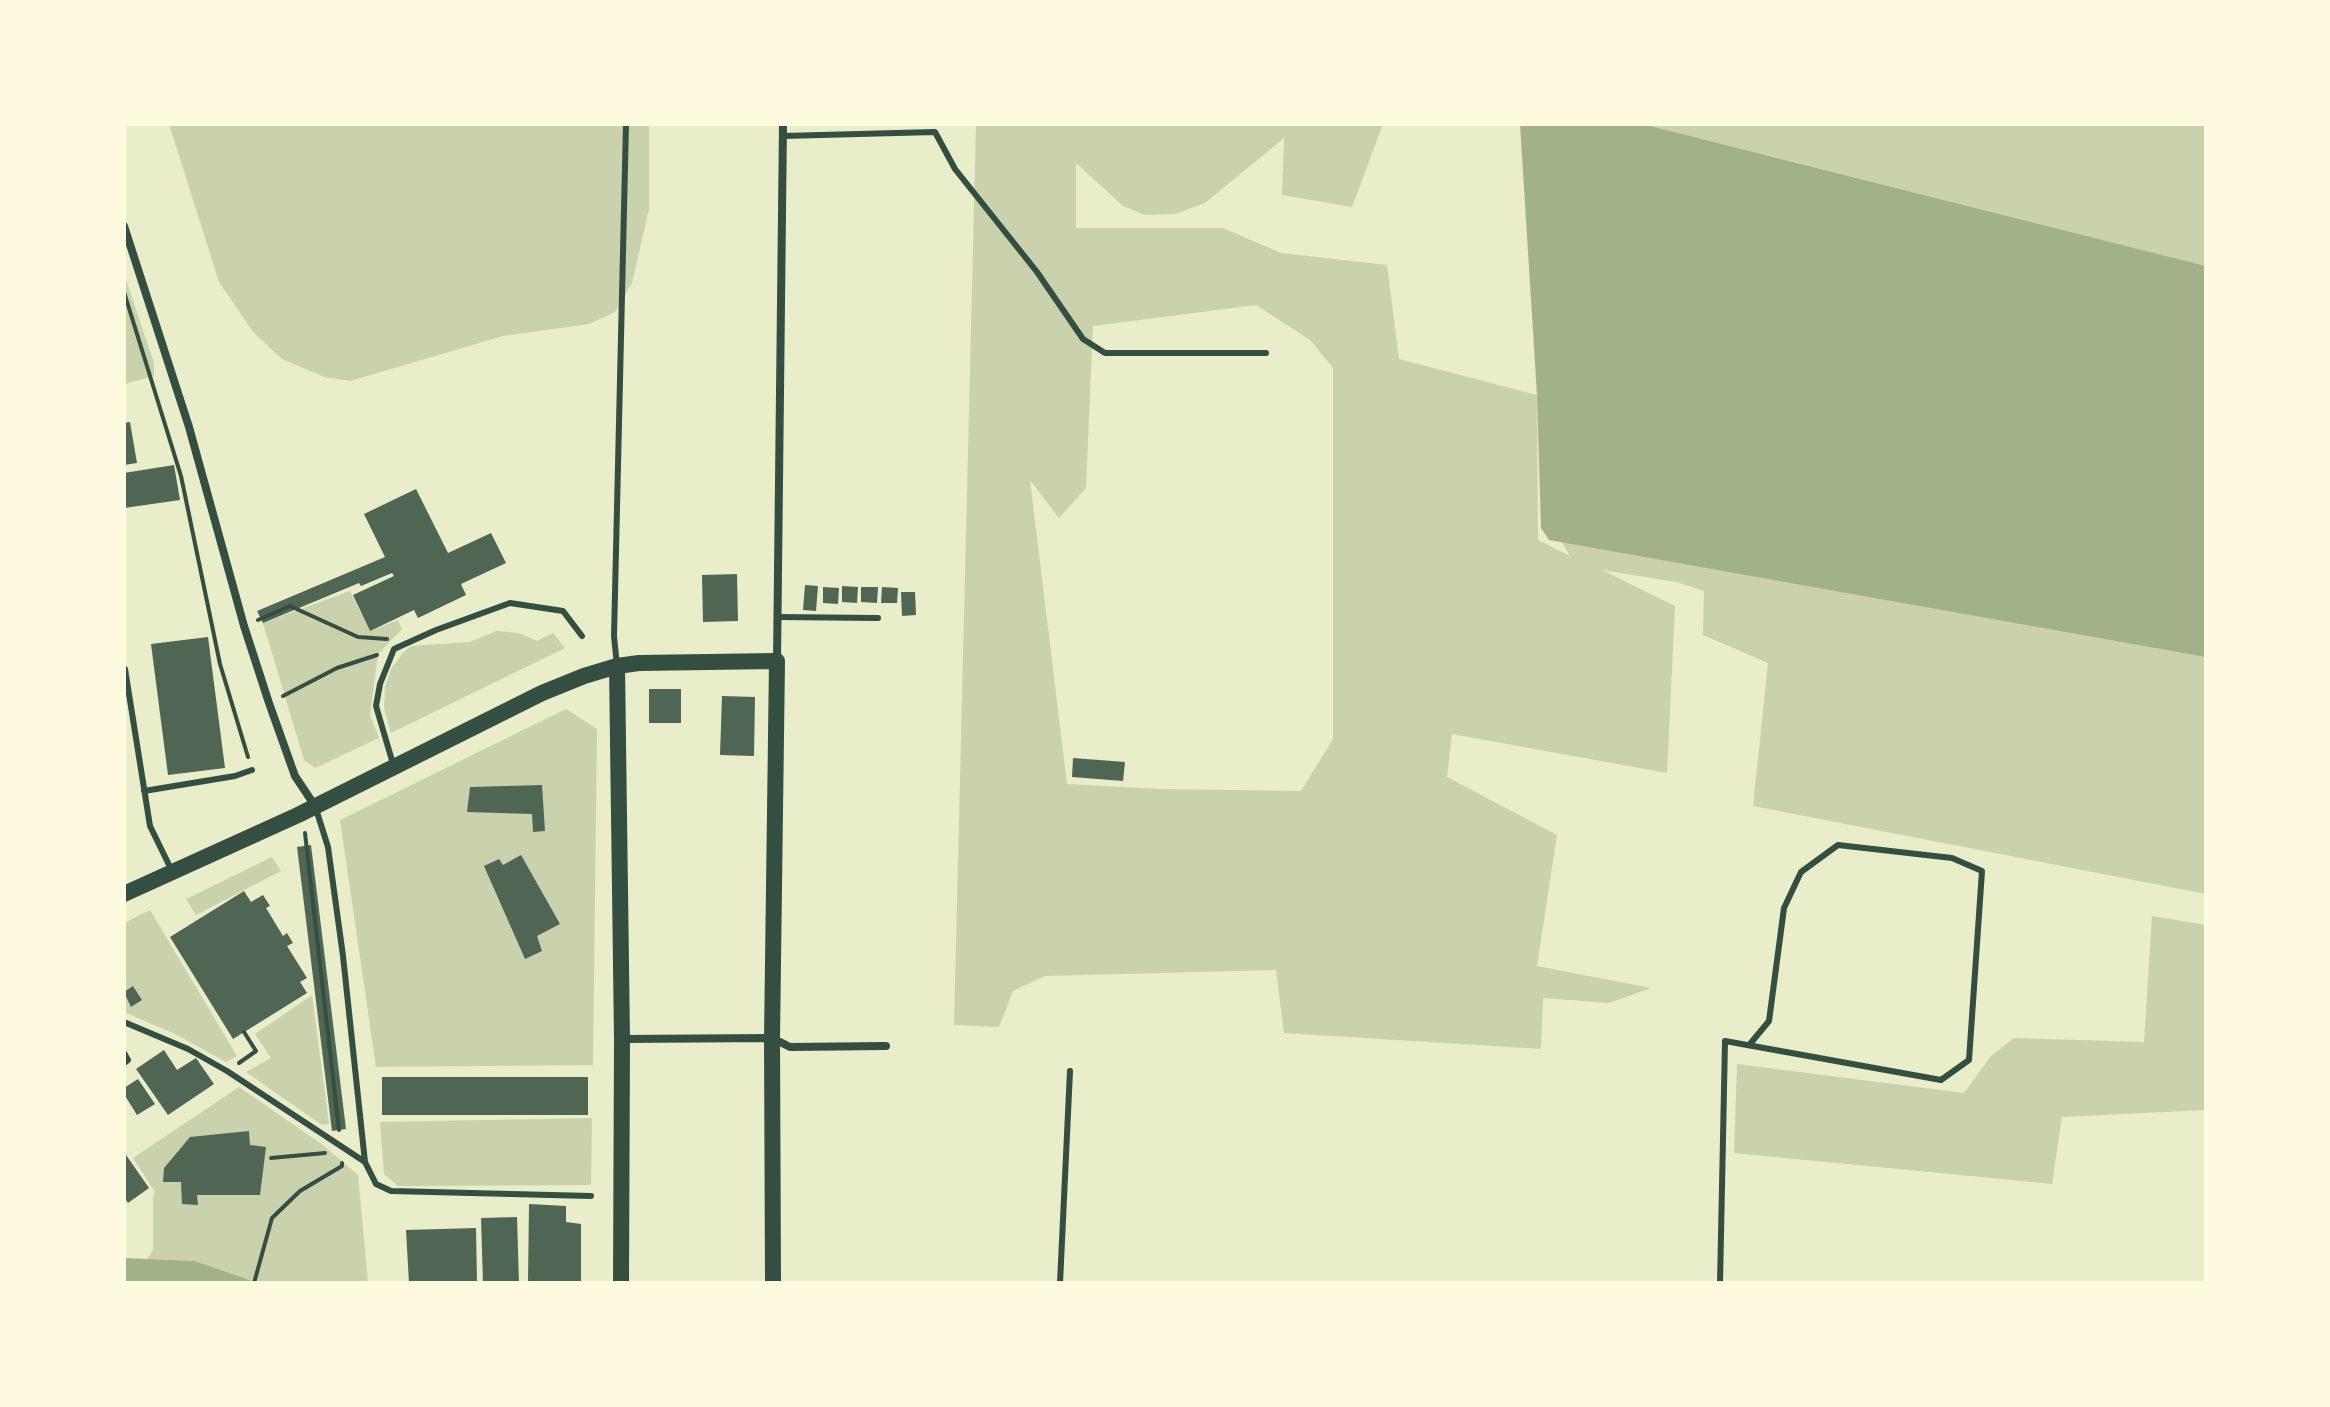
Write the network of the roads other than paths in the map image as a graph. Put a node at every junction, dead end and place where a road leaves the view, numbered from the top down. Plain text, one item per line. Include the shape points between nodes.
1 (626, 124) edge
2 (783, 124) edge
3 (783, 136) junction
4 (124, 226) edge
5 (1266, 353) dead end
6 (777, 617) junction
7 (878, 618) dead end
8 (582, 636) dead end
9 (777, 661) junction
10 (617, 666) junction
11 (125, 669) edge
12 (394, 767) junction
13 (252, 770) road end
14 (144, 791) junction
15 (315, 806) junction
16 (172, 871) junction
17 (124, 894) edge
18 (124, 1022) edge
19 (772, 1038) junction
20 (622, 1039) junction
21 (1750, 1044) junction
22 (886, 1046) dead end
23 (124, 1053) edge
24 (124, 1063) edge
25 (1070, 1071) dead end
26 (365, 1162) junction
27 (591, 1196) dead end
28 (621, 1283) edge
29 (773, 1283) edge
30 (1060, 1283) edge
31 (1720, 1283) edge

1 - 10 lane
2 - 3 street
3 - 5 lane via 935,132 955,169 1083,339 1105,353
3 - 6 street
4 - 15 street via 269,703 295,776
6 - 7 lane
6 - 9 street
8 - 12 lane via 563,611 510,603 394,649 376,706
9 - 10 main road
9 - 19 main road
10 - 12 main road via 542,693
10 - 20 main road
11 - 14 lane
12 - 15 main road
13 - 14 lane
14 - 16 lane via 150,826
15 - 16 main road
15 - 26 lane via 330,862
16 - 17 main road
18 - 26 lane via 227,1071
19 - 20 street
19 - 22 street via 790,1047
19 - 29 main road
20 - 28 main road
21 - 21 lane via 1941,1080 1969,1060 1982,871 1952,858 1838,845 1801,872 1784,908 1769,1021
21 - 31 lane via 1725,1041
23 - 24 lane
25 - 30 lane
26 - 27 lane via 376,1184 391,1191

